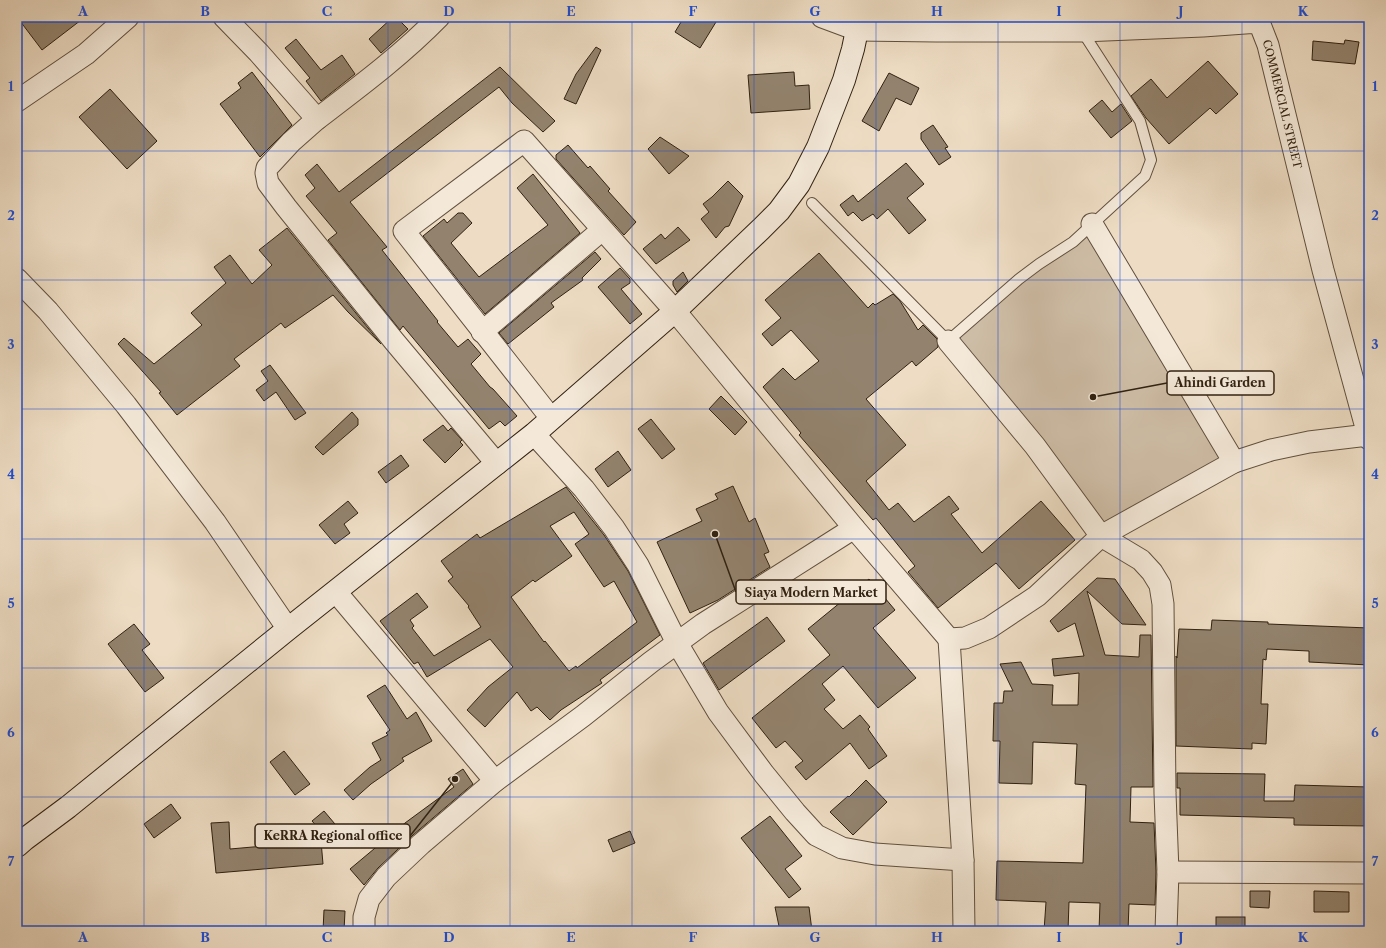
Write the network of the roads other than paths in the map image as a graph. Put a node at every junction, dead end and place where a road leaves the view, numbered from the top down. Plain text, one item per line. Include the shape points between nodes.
1 (128, 17) edge
2 (224, 17) edge
3 (439, 17) edge
4 (822, 17) edge
5 (1259, 20) edge
6 (857, 30) junction
7 (1082, 31) junction
8 (17, 101) edge
9 (317, 118) junction
10 (812, 203) dead end
11 (1092, 224) junction
12 (602, 230) junction
13 (17, 279) edge
14 (675, 311) junction
15 (482, 332) junction
16 (948, 341) junction
17 (551, 418) junction
18 (534, 434) junction
19 (1369, 436) edge
20 (1234, 462) junction
21 (497, 464) junction
22 (854, 528) junction
23 (1101, 536) junction
24 (336, 592) junction
25 (288, 629) junction
26 (949, 639) junction
27 (677, 642) junction
28 (495, 781) junction
29 (17, 846) edge
30 (962, 860) junction
31 (1168, 872) junction
32 (1369, 873) edge
33 (364, 931) edge
34 (964, 931) edge
35 (1166, 931) edge

1 - 8 street via 86,54
2 - 9 street
3 - 9 street via 398,56
4 - 6 street, COMMERCIAL STREET
5 - 7 street, COMMERCIAL STREET via 1203,26
5 - 19 street, COMMERCIAL STREET via 1268,45 1323,270
6 - 7 street, COMMERCIAL STREET
6 - 14 main road via 831,115 800,184 779,211
7 - 11 lane via 1140,121 1152,160 1145,176
9 - 21 street via 267,168 268,183 384,329
10 - 16 lane
11 - 16 lane via 1073,242 1019,278
11 - 20 street
12 - 14 street
12 - 15 street
12 - 15 street via 524,141 404,231
13 - 25 street via 48,311 126,405 215,522
14 - 17 main road
14 - 22 street
15 - 17 street
16 - 23 street via 1035,446
17 - 18 main road
18 - 21 main road
18 - 27 street via 584,489 614,528 638,565
19 - 20 street via 1309,442 1271,450
20 - 23 street
21 - 24 main road
22 - 26 street
22 - 27 street
23 - 26 street via 1037,596 989,628 965,638
23 - 31 street via 1141,560 1160,585 1163,604
24 - 25 main road
24 - 28 street
25 - 29 main road
26 - 30 street
27 - 28 street
27 - 30 street via 718,712 795,812 816,835 842,848 875,854
28 - 33 street via 386,877 369,899 364,917
30 - 34 street
31 - 32 street
31 - 35 street

